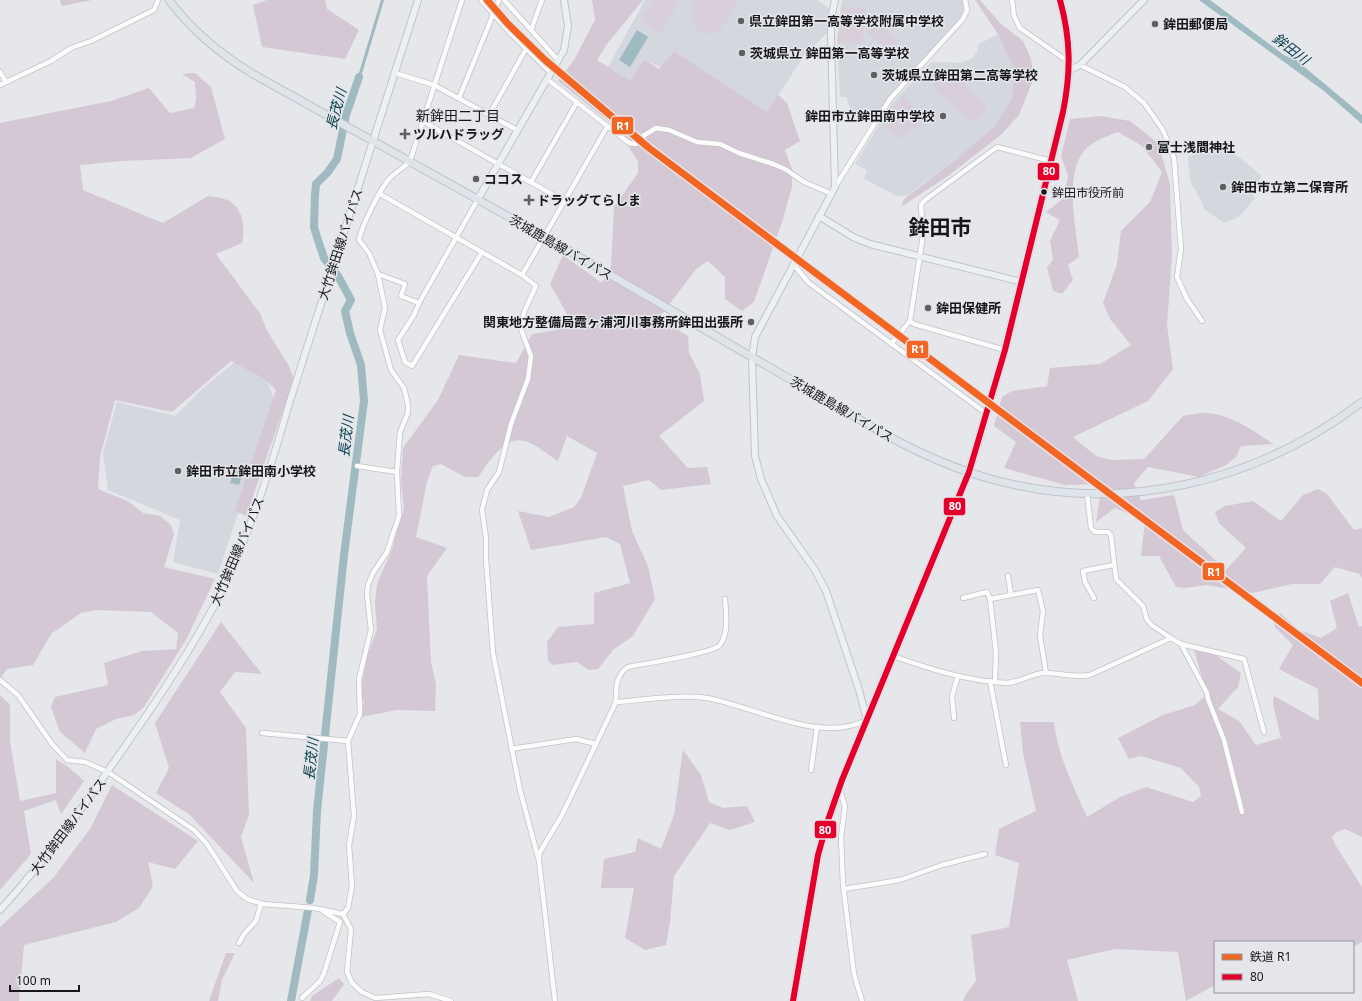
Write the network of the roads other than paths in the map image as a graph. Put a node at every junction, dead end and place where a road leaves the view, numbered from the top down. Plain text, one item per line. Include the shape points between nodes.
1 (158, 0) edge
2 (169, 0) edge
3 (418, 0) edge
4 (462, 0) edge
5 (481, 0) edge
6 (499, 0) edge
7 (504, 0) edge
8 (542, 0) edge
9 (564, 0) edge
10 (835, 0) edge
11 (965, 0) edge
12 (1012, 0) edge
13 (1060, 0) edge
14 (1144, 0) edge
15 (493, 14) junction
16 (531, 30) junction
17 (526, 49) junction
18 (558, 60) junction
19 (1070, 60) junction
20 (1080, 65) junction
21 (1070, 70) junction
22 (0, 72) edge
23 (550, 72) junction
24 (395, 73) junction
25 (547, 79) junction
26 (6, 82) junction
27 (0, 85) edge
28 (434, 85) junction
29 (459, 98) junction
30 (577, 102) junction
31 (489, 115) junction
32 (424, 122) junction
33 (607, 127) junction
34 (517, 130) junction
35 (373, 141) junction
36 (1051, 161) junction
37 (410, 162) junction
38 (498, 163) junction
39 (530, 182) junction
40 (835, 187) junction
41 (380, 194) junction
42 (832, 194) junction
43 (478, 199) junction
44 (564, 201) junction
45 (819, 216) junction
46 (545, 237) junction
47 (456, 238) junction
48 (482, 252) junction
49 (920, 256) junction
50 (793, 264) junction
51 (378, 274) junction
52 (522, 276) junction
53 (1022, 282) junction
54 (419, 303) junction
55 (910, 321) junction
56 (1202, 321) dead end
57 (891, 344) junction
58 (1005, 350) junction
59 (752, 357) junction
60 (1362, 402) edge
61 (988, 412) junction
62 (358, 466) dead end
63 (397, 472) junction
64 (969, 472) junction
65 (1087, 493) junction
66 (1114, 565) junction
67 (1008, 576) dead end
68 (1011, 595) junction
69 (963, 598) dead end
70 (1094, 598) dead end
71 (725, 599) dead end
72 (990, 600) junction
73 (1171, 638) junction
74 (1181, 644) junction
75 (893, 656) junction
76 (1046, 673) junction
77 (958, 676) junction
78 (0, 680) edge
79 (992, 681) junction
80 (616, 702) junction
81 (954, 718) dead end
82 (866, 720) junction
83 (817, 727) junction
84 (1264, 732) dead end
85 (262, 733) dead end
86 (348, 741) junction
87 (596, 744) junction
88 (511, 749) junction
89 (1006, 765) dead end
90 (811, 770) dead end
91 (108, 772) junction
92 (839, 788) junction
93 (1242, 812) dead end
94 (985, 854) dead end
95 (539, 862) junction
96 (844, 889) junction
97 (261, 904) junction
98 (0, 910) edge
99 (322, 910) junction
100 (343, 914) junction
101 (239, 943) dead end
102 (302, 998) dead end
103 (451, 1001) edge
104 (555, 1001) edge
105 (793, 1001) edge
106 (862, 1001) edge

1 - 26 street via 154,10 71,48 51,61
2 - 35 main road, 茨城鹿島線バイパス via 206,41 232,61
3 - 24 street, 大竹鉾田線バイパス
4 - 28 street
5 - 15 street
6 - 15 street
7 - 16 street
8 - 16 street
9 - 18 street via 568,38
10 - 40 street via 831,18
11 - 40 street via 967,10 963,19 885,106
12 - 19 street via 1014,16 1020,28 1063,58
13 - 19 main road
14 - 20 street
15 - 17 street
15 - 29 street
16 - 18 street
17 - 23 street
17 - 31 street
18 - 23 street
19 - 21 main road
20 - 21 street
20 - 56 street via 1125,87 1144,103 1164,130 1174,158 1181,249 1177,277 1187,299
21 - 36 main road
22 - 26 street
23 - 25 street
24 - 28 street
24 - 35 street, 大竹鉾田線バイパス
25 - 30 street
25 - 34 street
26 - 27 street
28 - 29 street
28 - 32 street
29 - 31 street
30 - 33 street
30 - 39 street
31 - 34 street
32 - 37 street
32 - 38 street
33 - 42 street via 633,144 656,128 669,130 697,142 720,144 784,169 804,182
33 - 44 street
34 - 38 street
35 - 37 main road, 茨城鹿島線バイパス
35 - 91 street, 大竹鉾田線バイパス via 271,468 242,544 196,640
36 - 49 street via 997,147 921,205 923,235
36 - 53 main road
37 - 41 street via 391,177
37 - 43 main road, 茨城鹿島線バイパス
38 - 39 street
38 - 43 street
39 - 44 street
40 - 42 street
41 - 47 street
41 - 51 street via 360,230 359,240 369,253
42 - 45 street
43 - 46 main road, 茨城鹿島線バイパス
43 - 47 street
44 - 46 street
45 - 49 street via 861,240
45 - 50 street
46 - 52 street
46 - 59 main road, 茨城鹿島線バイパス
47 - 48 street
47 - 54 street
48 - 52 street
48 - 54 street via 412,366 405,362 398,340
49 - 53 street
49 - 55 street
50 - 57 street via 809,283
50 - 59 street via 755,337
51 - 54 street via 406,284 401,296
51 - 63 street via 385,308 380,330 392,370 404,388 408,405 408,413 400,432
52 - 88 street via 536,286 524,312 521,330 531,356 528,379 511,424 499,472 487,490 482,510 493,653
53 - 58 main road
55 - 57 street
55 - 58 street
57 - 61 street
58 - 61 main road
59 - 64 main road, 茨城鹿島線バイパス via 902,443 929,457
59 - 82 street via 755,456 761,479 777,516 815,570 832,604
60 - 65 main road, 茨城鹿島線バイパス via 1303,442 1257,463 1199,482 1125,493
61 - 64 main road
62 - 63 street
63 - 86 street via 399,516 387,552 368,585 372,630 359,680 360,714
64 - 65 main road, 茨城鹿島線バイパス via 1013,484 1061,492
64 - 75 main road
65 - 66 street via 1091,528 1095,532 1108,532 1111,535
66 - 70 street via 1083,571 1085,582
66 - 73 street via 1116,579 1143,606 1147,620
67 - 68 street
68 - 72 street
68 - 76 street via 1038,590 1043,611 1040,635
69 - 72 street via 987,592
71 - 80 street via 726,624 717,648 628,667 621,671 616,682
72 - 79 street via 996,652
73 - 74 street
73 - 76 street via 1090,675 1078,677
74 - 84 street via 1244,659
74 - 93 street via 1207,694 1224,740
75 - 77 street
75 - 82 main road
76 - 79 street via 1008,683
77 - 79 street
77 - 81 street via 952,696
78 - 91 street via 18,696 52,744 67,760 85,762
79 - 89 street
80 - 83 street via 707,698
80 - 87 street
82 - 83 street via 842,727
82 - 92 main road
83 - 90 street
85 - 86 street
86 - 100 street via 354,816 349,845 352,886 348,908
87 - 88 street via 576,739
87 - 95 street via 562,815 540,852
88 - 95 street
91 - 97 street via 194,830 207,844 237,891 247,899
91 - 98 street, 大竹鉾田線バイパス via 38,868
92 - 96 street via 845,802 841,837
92 - 105 main road via 818,855
94 - 96 street via 942,865 900,880
95 - 104 street
96 - 106 street via 854,974
97 - 99 street
97 - 101 street via 256,921
99 - 100 street
99 - 102 street via 340,922 324,973 320,981
100 - 103 street via 351,929 347,972 352,983 362,992 376,998 429,994

